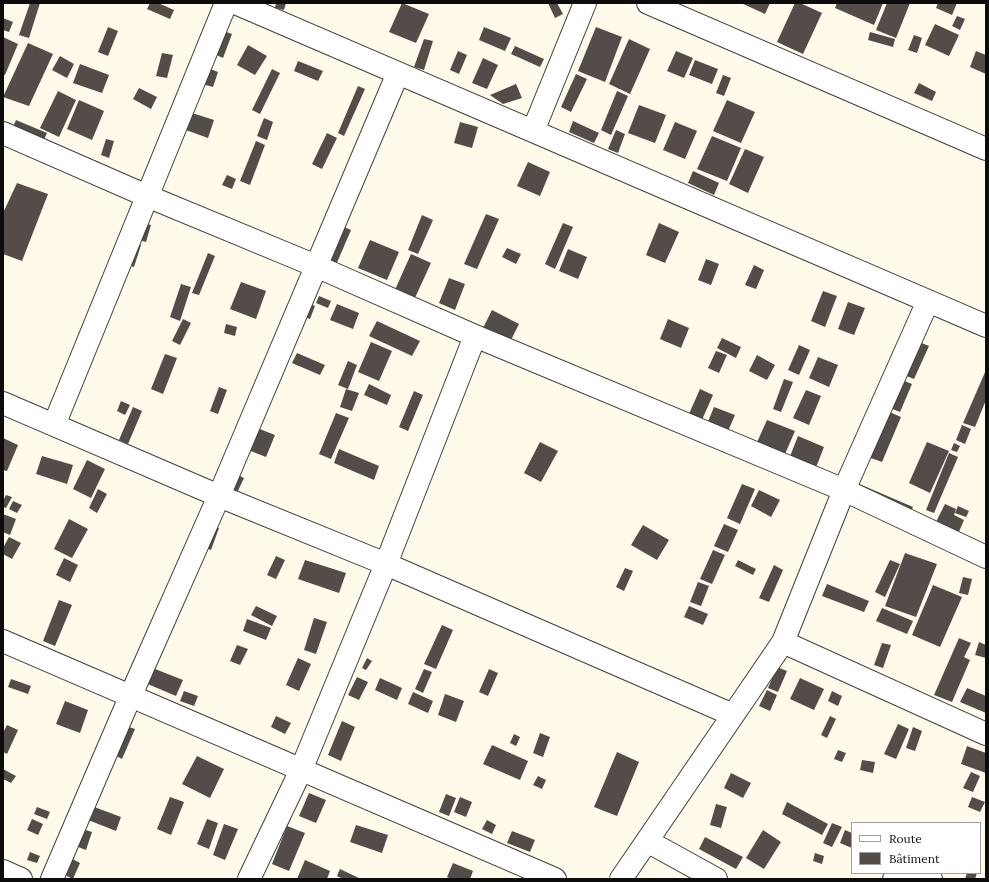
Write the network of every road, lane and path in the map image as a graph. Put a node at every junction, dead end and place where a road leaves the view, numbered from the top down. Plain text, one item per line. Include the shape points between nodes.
1 (226, 3) edge
2 (235, 3) edge
3 (585, 3) edge
4 (648, 3) edge
5 (398, 73) junction
6 (532, 131) junction
7 (3, 133) edge
8 (986, 149) edge
9 (147, 196) junction
10 (316, 266) junction
11 (928, 300) junction
12 (986, 326) edge
13 (475, 336) junction
14 (3, 403) edge
15 (54, 425) junction
16 (844, 490) junction
17 (219, 496) junction
18 (986, 557) edge
19 (386, 564) junction
20 (3, 640) edge
21 (783, 642) junction
22 (131, 695) junction
23 (733, 716) junction
24 (986, 734) edge
25 (301, 770) junction
26 (647, 840) junction
27 (3, 871) edge
28 (21, 879) edge
29 (52, 879) edge
30 (249, 879) edge
31 (555, 879) edge
32 (621, 879) edge
33 (716, 879) edge
34 (894, 879) edge
35 (931, 879) edge

1 - 9 street
2 - 5 street
3 - 6 street
4 - 8 street
5 - 6 street
5 - 10 street
6 - 11 street
7 - 9 street
9 - 10 street
9 - 15 street
10 - 13 street
10 - 17 street
11 - 12 street
11 - 16 street
13 - 16 street
13 - 19 street
14 - 15 street
15 - 17 street
16 - 18 street
16 - 21 street
17 - 19 street
17 - 22 street
19 - 23 street
19 - 25 street
20 - 22 street
21 - 23 street
21 - 24 street
22 - 25 street
22 - 29 street
23 - 26 street
25 - 30 street
25 - 31 street
26 - 32 street
26 - 33 street
27 - 28 street
34 - 35 street via 922,876

